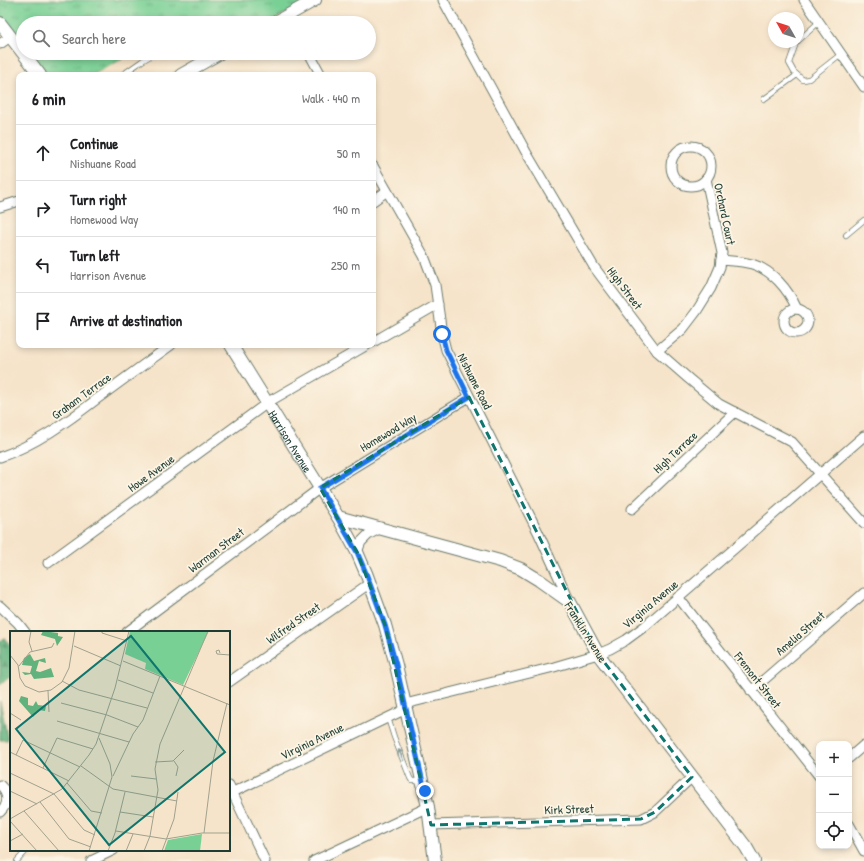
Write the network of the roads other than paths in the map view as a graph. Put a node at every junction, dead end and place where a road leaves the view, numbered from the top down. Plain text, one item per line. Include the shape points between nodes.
1 (315, 0) edge
2 (443, 0) edge
3 (804, 0) edge
4 (294, 16) edge
5 (819, 22) junction
6 (0, 23) edge
7 (804, 36) edge
8 (10, 37) junction
9 (0, 44) edge
10 (16, 45) edge
11 (794, 48) edge
12 (842, 54) junction
13 (28, 60) edge
14 (144, 60) edge
15 (207, 60) edge
16 (313, 60) edge
17 (38, 72) edge
18 (126, 72) edge
19 (186, 72) edge
20 (319, 72) edge
21 (797, 75) junction
22 (864, 87) edge
23 (764, 99) dead end
24 (376, 171) edge
25 (706, 179) junction
26 (387, 191) junction
27 (376, 199) edge
28 (16, 202) edge
29 (0, 207) edge
30 (864, 220) edge
31 (846, 236) dead end
32 (721, 260) junction
33 (438, 304) junction
34 (797, 308) dead end
35 (376, 340) edge
36 (166, 348) edge
37 (233, 348) edge
38 (362, 348) edge
39 (657, 351) junction
40 (469, 397) junction
41 (267, 403) junction
42 (735, 412) junction
43 (864, 436) edge
44 (0, 458) edge
45 (820, 474) junction
46 (320, 488) junction
47 (632, 509) dead end
48 (338, 517) junction
49 (864, 523) edge
50 (378, 529) junction
51 (357, 552) junction
52 (48, 563) dead end
53 (370, 583) junction
54 (864, 593) edge
55 (678, 597) junction
56 (570, 602) junction
57 (0, 606) edge
58 (25, 631) edge
59 (128, 631) edge
60 (598, 654) junction
61 (230, 681) edge
62 (751, 691) junction
63 (406, 706) junction
64 (388, 718) junction
65 (864, 745) edge
66 (852, 755) edge
67 (816, 772) edge
68 (692, 777) junction
69 (423, 781) junction
70 (0, 785) edge
71 (230, 791) edge
72 (428, 807) junction
73 (0, 812) edge
74 (431, 825) junction
75 (852, 829) edge
76 (26, 851) edge
77 (112, 851) edge
78 (864, 851) edge
79 (17, 861) edge
80 (91, 861) edge
81 (265, 861) edge
82 (314, 861) edge
83 (435, 861) edge
84 (754, 861) edge

1 - 4 street
2 - 39 street, High Street via 526,152 594,267
3 - 5 street
5 - 7 lane
5 - 12 street
6 - 8 street
8 - 9 street
8 - 10 street
11 - 21 lane via 789,63
12 - 21 lane via 809,79 803,80
12 - 22 street
13 - 17 street
14 - 18 lane
15 - 19 street
16 - 20 street
21 - 23 lane
24 - 26 street, Nishuane Road
25 - 25 street via 711,165 704,150 686,147 673,157 672,173 680,182 692,186
25 - 32 street, Orchard Court via 722,253
26 - 27 street
26 - 33 street, Nishuane Road via 424,256 435,285
28 - 29 street
30 - 31 lane
32 - 34 street via 751,264 764,269 785,288
32 - 39 street, Orchard Court via 711,288 696,312 683,330
33 - 35 street
33 - 40 street, Nishuane Road via 446,350
36 - 44 street, Graham Terrace via 53,430
37 - 41 street, Harrison Avenue
38 - 41 street, Howe Avenue
39 - 42 street, High Street via 719,404
40 - 46 street, Homewood Way
40 - 56 street, Nishuane Road via 538,532
41 - 46 street, Harrison Avenue
41 - 52 street, Howe Avenue
42 - 45 street, High Street via 792,442
42 - 47 street, High Terrace
43 - 45 street, Virginia Avenue
45 - 49 street, High Street
45 - 55 street, Virginia Avenue
46 - 48 street, Harrison Avenue
46 - 59 street, Warman Street
48 - 50 street, Franklin Avenue
48 - 51 street, Harrison Avenue
50 - 51 street via 361,542
50 - 56 street, Franklin Avenue via 500,561 521,569
51 - 53 street, Harrison Avenue
53 - 61 street, Wilfred Street
53 - 63 street, Harrison Avenue via 385,625
54 - 62 street, Amelia Street
55 - 60 street, Virginia Avenue via 626,640
55 - 62 street, Fremont Street
56 - 60 street, Franklin Avenue
57 - 58 street
60 - 63 street, Virginia Avenue
60 - 68 street, Franklin Avenue
62 - 67 street, Fremont Street
63 - 64 street, Virginia Avenue
63 - 69 street, Harrison Avenue
69 -> 64 lane via 412,781 410,778
64 - 71 street, Virginia Avenue
65 - 66 street
68 - 74 street, Kirk Street via 655,812 641,819
68 - 84 street, Franklin Avenue
69 - 72 street, Harrison Avenue
70 - 73 street via 7,799
71 - 81 street
72 - 74 street, Harrison Avenue
72 - 82 street
74 - 83 street, Harrison Avenue
75 - 78 street
76 - 79 lane
77 - 80 street

